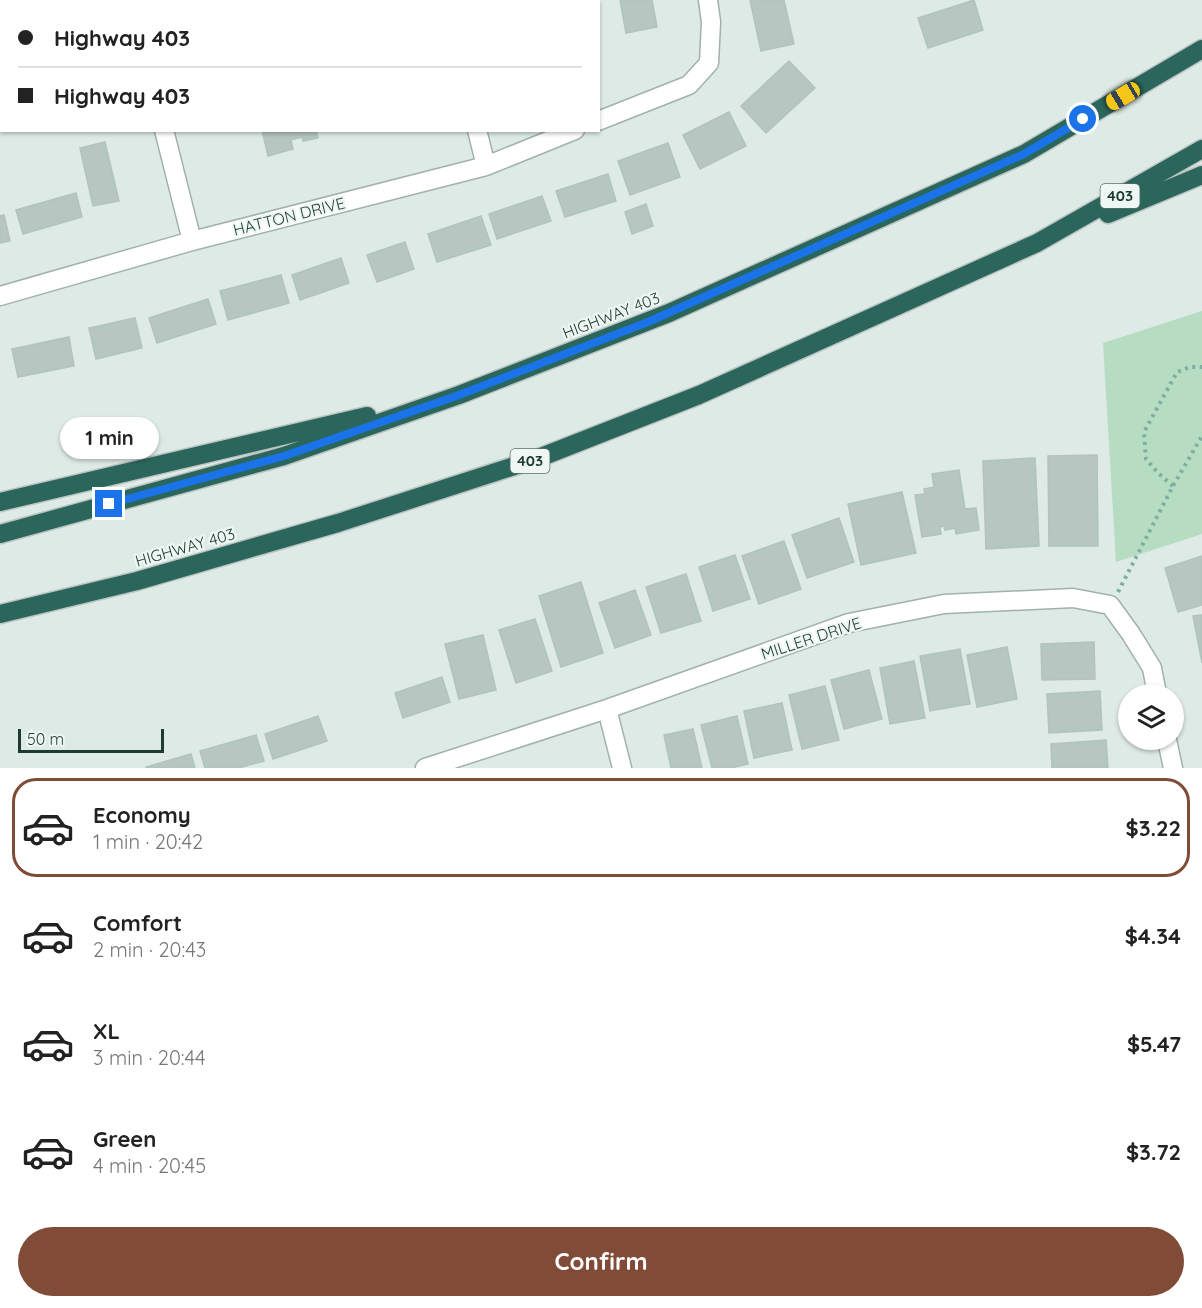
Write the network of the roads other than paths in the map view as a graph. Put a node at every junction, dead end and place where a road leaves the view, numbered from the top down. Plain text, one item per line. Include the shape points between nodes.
1 (708, 0) edge
2 (1202, 50) edge
3 (600, 120) edge
4 (165, 132) edge
5 (478, 132) edge
6 (570, 132) edge
7 (1202, 149) edge
8 (486, 166) junction
9 (1202, 175) edge
10 (192, 241) junction
11 (1037, 243) junction
12 (0, 296) edge
13 (459, 395) junction
14 (0, 502) edge
15 (0, 534) edge
16 (0, 614) edge
17 (1155, 684) edge
18 (607, 709) junction
19 (1169, 750) edge
20 (425, 768) edge
21 (622, 768) edge
22 (1173, 768) edge

1 - 3 street via 709,63 696,78 689,85
2 - 13 highway, HIGHWAY 403 via 1024,154 669,313
4 - 10 street
5 - 8 street
6 - 8 street, HATTON DRIVE
7 - 11 highway, HIGHWAY 403 / 403
8 - 10 street, HATTON DRIVE
9 - 11 highway
10 - 12 street, HATTON DRIVE
11 - 16 highway, HIGHWAY 403 / 403 via 699,395 536,459 338,523 137,581
13 - 14 highway
13 - 15 highway, HIGHWAY 403 via 284,456
17 - 18 street, MILLER DRIVE via 1152,668 1110,605 1073,598 944,604 849,623
18 - 20 street, MILLER DRIVE
18 - 21 street
19 - 22 street

